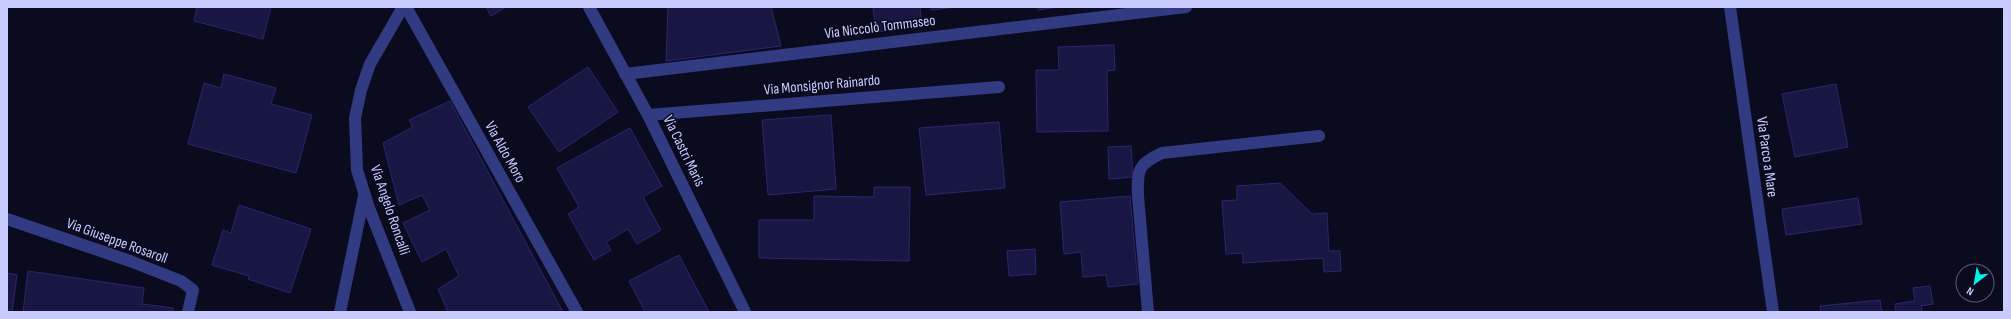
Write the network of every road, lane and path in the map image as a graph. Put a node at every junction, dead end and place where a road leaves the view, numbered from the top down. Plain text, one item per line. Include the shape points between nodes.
1 (404, 7) edge
2 (589, 7) edge
3 (1186, 7) edge
4 (1730, 7) edge
5 (625, 74) junction
6 (999, 87) dead end
7 (648, 115) junction
8 (1319, 136) dead end
9 (364, 195) junction
10 (7, 219) edge
11 (188, 312) edge
12 (340, 312) edge
13 (410, 312) edge
14 (577, 312) edge
15 (745, 312) edge
16 (1148, 312) edge
17 (1773, 312) edge

1 - 9 street, Via Angelo Roncalli via 370,64 355,118 357,170
1 - 14 street, Via Aldo Moro
2 - 5 street, Via Castri Maris
3 - 5 street, Via Niccolò Tommaseo
4 - 17 street, Via Parco a Mare
5 - 7 street, Via Castri Maris
6 - 7 street, Via Monsignor Rainardo
7 - 15 street, Via Castri Maris
8 - 16 street via 1162,153 1141,166 1138,196
9 - 12 street
9 - 13 street, Via Angelo Roncalli
10 - 11 street, Via Giuseppe Rosaroll via 181,281 193,290

